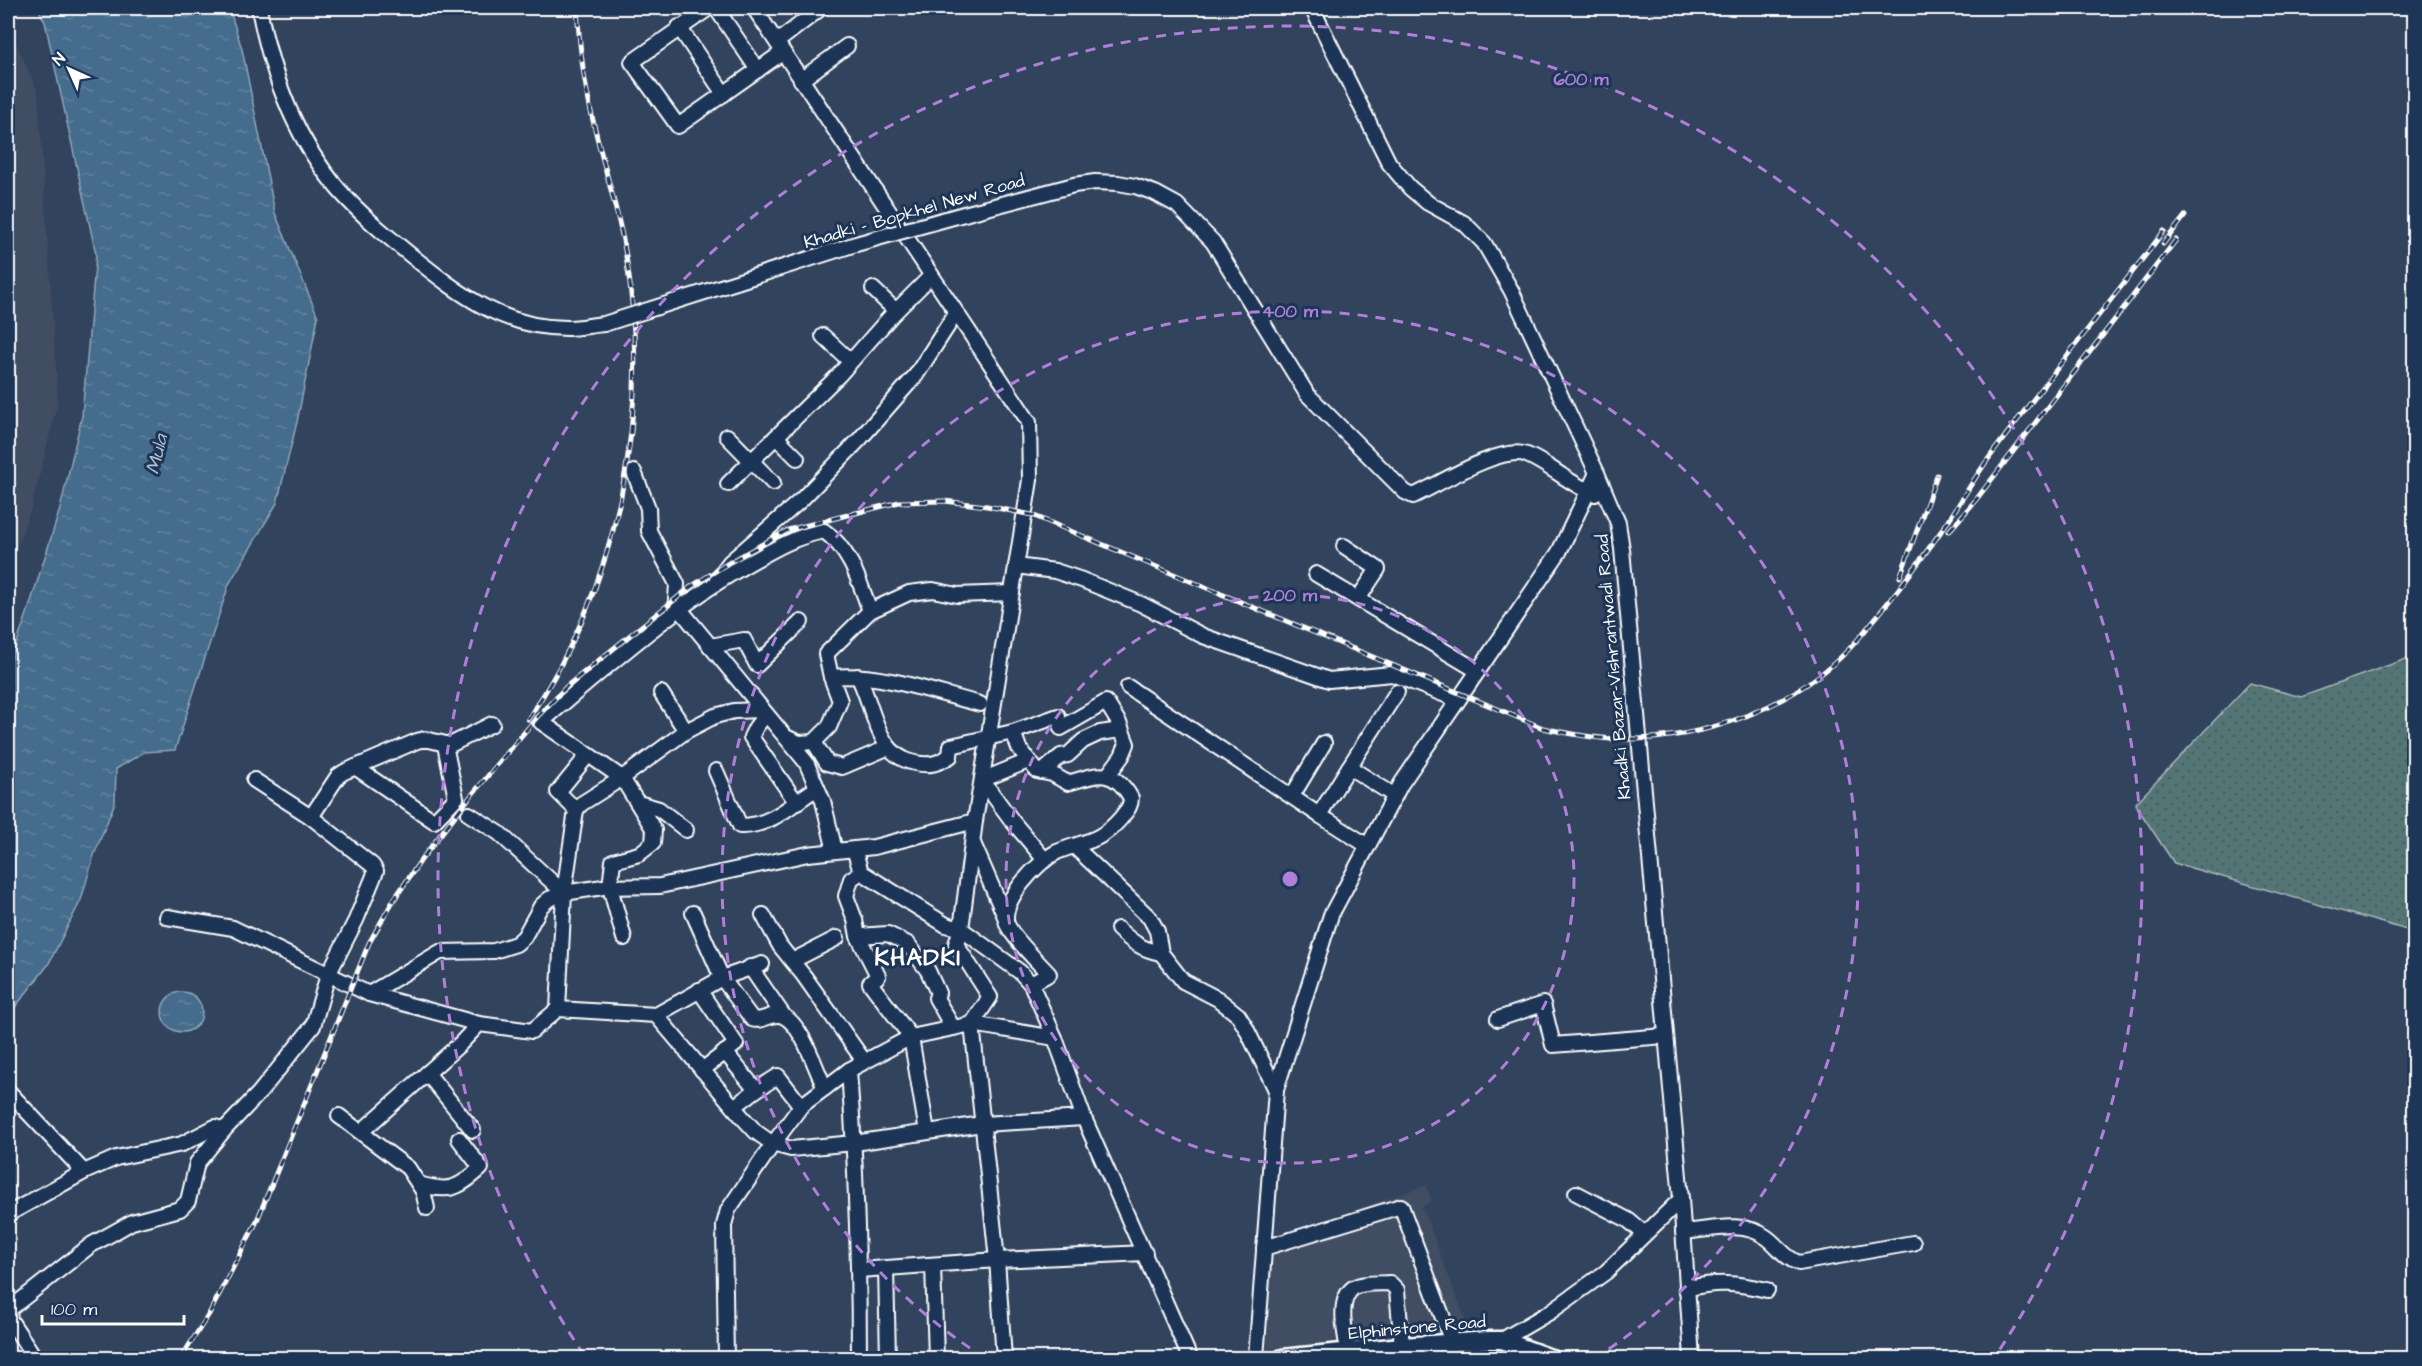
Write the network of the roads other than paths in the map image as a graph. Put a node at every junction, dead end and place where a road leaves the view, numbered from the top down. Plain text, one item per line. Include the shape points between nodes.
1 (259, 8) edge
2 (709, 8) edge
3 (716, 8) edge
4 (754, 8) edge
5 (821, 8) edge
6 (1312, 8) edge
7 (679, 27) junction
8 (847, 46) dead end
9 (780, 47) junction
10 (758, 70) junction
11 (801, 80) junction
12 (724, 94) junction
13 (931, 276) junction
14 (873, 289) dead end
15 (896, 312) junction
16 (956, 314) junction
17 (823, 336) dead end
18 (850, 362) junction
19 (728, 436) dead end
20 (776, 437) junction
21 (797, 458) dead end
22 (751, 461) junction
23 (634, 472) dead end
24 (1597, 473) junction
25 (773, 483) dead end
26 (728, 484) dead end
27 (1587, 491) junction
28 (1608, 499) junction
29 (1344, 546) dead end
30 (1016, 566) junction
31 (1316, 574) dead end
32 (712, 586) junction
33 (1012, 593) junction
34 (1358, 599) junction
35 (679, 608) junction
36 (870, 611) junction
37 (801, 622) dead end
38 (710, 646) junction
39 (1478, 670) junction
40 (858, 676) junction
41 (831, 677) junction
42 (1128, 687) dead end
43 (1396, 692) dead end
44 (661, 693) dead end
45 (1458, 700) junction
46 (980, 704) dead end
47 (764, 712) junction
48 (492, 724) dead end
49 (1121, 730) junction
50 (686, 731) junction
51 (1013, 732) junction
52 (989, 737) junction
53 (786, 738) junction
54 (814, 742) junction
55 (1324, 743) dead end
56 (445, 745) junction
57 (887, 748) junction
58 (588, 755) junction
59 (1028, 761) junction
60 (355, 767) junction
61 (1349, 767) junction
62 (716, 771) dead end
63 (1042, 772) junction
64 (1108, 775) junction
65 (622, 778) junction
66 (254, 780) dead end
67 (982, 780) junction
68 (817, 788) junction
69 (1292, 796) junction
70 (1395, 796) junction
71 (638, 803) junction
72 (797, 804) junction
73 (576, 810) junction
74 (469, 814) dead end
75 (1319, 815) junction
76 (311, 817) junction
77 (975, 821) junction
78 (686, 830) dead end
79 (973, 841) junction
80 (1368, 846) junction
81 (1075, 847) junction
82 (854, 849) junction
83 (835, 851) junction
84 (1045, 860) junction
85 (861, 872) junction
86 (610, 887) junction
87 (564, 893) junction
88 (693, 914) dead end
89 (763, 915) dead end
90 (167, 917) dead end
91 (1006, 921) junction
92 (961, 929) junction
93 (1118, 929) dead end
94 (858, 936) junction
95 (624, 938) dead end
96 (837, 939) dead end
97 (1161, 953) junction
98 (792, 961) junction
99 (328, 975) junction
100 (722, 978) junction
101 (1031, 984) junction
102 (699, 990) junction
103 (369, 994) junction
104 (558, 1009) junction
105 (656, 1015) junction
106 (783, 1015) junction
107 (1498, 1019) dead end
108 (479, 1024) junction
109 (972, 1024) junction
110 (953, 1028) junction
111 (1665, 1036) junction
112 (911, 1037) junction
113 (1055, 1038) junction
114 (725, 1052) junction
115 (864, 1061) junction
116 (702, 1070) junction
117 (849, 1070) junction
118 (427, 1073) junction
119 (825, 1088) junction
120 (8, 1090) edge
121 (756, 1090) junction
122 (1276, 1090) junction
123 (801, 1106) junction
124 (734, 1107) junction
125 (339, 1116) dead end
126 (1084, 1118) junction
127 (982, 1124) junction
128 (224, 1130) junction
129 (473, 1130) dead end
130 (362, 1131) junction
131 (927, 1132) junction
132 (459, 1139) dead end
133 (854, 1143) junction
134 (773, 1144) junction
135 (84, 1172) junction
136 (419, 1184) junction
137 (1576, 1193) dead end
138 (1681, 1199) junction
139 (427, 1208) dead end
140 (8, 1214) edge
141 (1683, 1232) junction
142 (1644, 1234) junction
143 (1914, 1243) dead end
144 (1264, 1248) junction
145 (1145, 1253) junction
146 (997, 1260) junction
147 (933, 1265) junction
148 (886, 1268) junction
149 (859, 1270) junction
150 (1686, 1289) junction
151 (1767, 1290) dead end
152 (8, 1331) edge
153 (8, 1338) edge
154 (1502, 1340) junction
155 (1452, 1342) junction
156 (1402, 1346) junction
157 (1356, 1354) edge
158 (35, 1359) edge
159 (726, 1359) edge
160 (859, 1359) edge
161 (888, 1359) edge
162 (936, 1359) edge
163 (1004, 1359) edge
164 (1190, 1359) edge
165 (1256, 1359) edge
166 (1282, 1359) edge
167 (1551, 1359) edge
168 (1692, 1359) edge

1 - 27 street, Khadki - Bopkhel New Road, bridge via 274,70 295,121 338,189 371,223 470,300 500,316 567,328 604,324 964,214 1074,185 1118,183 1155,193 1177,205 1214,242 1307,394 1405,492 1413,496 1512,451 1525,454
2 - 7 street
3 - 10 street
4 - 9 street
5 - 9 street
6 - 24 street, Khadki Bazar-Vishrantwadi Road via 1389,163 1410,188 1464,223 1484,243
7 - 12 street
7 - 12 street via 632,62 678,126
8 - 11 street
9 - 10 street
9 - 11 street
10 - 12 street
11 - 13 street
13 - 15 street
13 - 16 street
14 - 15 street
15 - 18 street
16 - 30 street via 1029,422 1030,480
16 - 32 street via 916,375 860,440 801,500 730,562
17 - 18 street
18 - 20 street
19 - 22 street
20 - 21 street
20 - 22 street
22 - 25 street
22 - 26 street
23 - 35 street via 648,508 649,531 677,584
24 - 27 street
24 - 28 street, Khadki Bazar-Vishrantwadi Road
27 - 28 street
27 - 39 street via 1559,552
28 - 111 street, Khadki Bazar-Vishrantwadi Road via 1618,523 1622,549
29 - 34 street via 1378,569
30 - 33 street
30 - 45 street via 1055,571 1093,584 1203,636 1329,680 1392,674
31 - 34 street
32 - 35 street
32 - 36 street via 790,540 824,531 848,558
33 - 36 street via 909,593
33 - 52 street
34 - 39 street
35 - 38 street
35 - 58 street via 541,722
36 - 41 street via 826,654
37 - 38 street via 758,665 744,640
38 - 47 street
39 - 45 street
40 - 41 street
40 - 46 street
40 - 57 street
41 - 54 street via 840,701 829,727
42 - 69 street
43 - 61 street
44 - 50 street
45 - 70 street
47 - 50 street via 734,711
47 - 53 street
47 - 72 street via 751,737
48 - 56 street via 458,743
49 - 51 street via 1106,702 1059,722
49 - 63 street via 1083,741
49 - 64 street via 1127,744
50 - 65 street
51 - 52 street
51 - 59 street
52 - 57 street via 951,746 950,756 935,765 902,761
52 - 67 street
53 - 54 street via 799,743
53 - 68 street via 806,762
54 - 57 street via 826,763 842,767
55 - 69 street
56 - 60 street via 425,739
56 - 60 street via 456,798 434,821
58 - 65 street
58 - 73 street via 558,792
59 - 63 street
59 - 67 street
60 - 76 street via 339,776
61 - 70 street
61 - 75 street
62 - 72 street via 740,826 753,827
63 - 64 street via 1068,783
64 - 81 street via 1129,794 1131,804 1105,834
65 - 71 street
65 - 73 street
66 - 76 street
67 - 77 street
67 - 84 street
68 - 72 street
68 - 83 street
69 - 75 street
70 - 80 street
71 - 78 street via 659,809
71 - 86 street via 654,830 653,843 639,854 613,861
73 - 87 street
74 - 87 street via 499,833
75 - 80 street
76 - 99 street via 376,871
77 - 79 street
77 - 82 street
79 - 91 street
79 - 92 street
80 - 122 street via 1331,915
81 - 84 street
81 - 97 street via 1150,918
82 - 83 street
82 - 85 street
83 - 86 street via 660,886
84 - 91 street via 1008,903
85 - 92 street via 946,925
85 - 94 street via 851,879 846,896
86 - 87 street
86 - 95 street
87 - 103 street via 541,906 516,944 494,951 440,952
87 - 104 street
88 - 100 street
89 - 98 street
90 - 99 street via 233,928
91 - 101 street via 1049,974
92 - 101 street
92 - 109 street via 956,944 990,997
93 - 97 street via 1134,944
94 - 110 street via 888,934 908,944 928,971 938,993 936,998
94 - 112 street via 878,976 870,983
96 - 98 street
97 - 122 street via 1183,981 1218,999 1238,1015
98 - 115 street
99 - 103 street
99 - 128 street via 313,1026
100 - 102 street
100 - 106 street via 752,1019 762,1021 775,1014
100 - 106 street via 756,966
101 - 113 street
102 - 105 street
102 - 114 street via 736,1044
103 - 108 street
104 - 105 street
104 - 108 street via 532,1031
105 - 116 street
106 - 119 street via 799,1032
107 - 111 street via 1543,1004 1553,1044
108 - 118 street
109 - 110 street
109 - 113 street
109 - 127 street
110 - 112 street
111 - 138 street, Khadki Bazar-Vishrantwadi Road
112 - 115 street
112 - 131 street
113 - 126 street
114 - 116 street
114 - 121 street
115 - 117 street
116 - 124 street
117 - 119 street
117 - 133 street
118 - 129 street
118 - 130 street
119 - 123 street
120 - 135 street
121 - 123 street via 778,1076
121 - 124 street
122 - 144 street
123 - 134 street
124 - 134 street
125 - 130 street
126 - 127 street
126 - 145 street
127 - 131 street
127 - 146 street
128 - 135 street via 215,1127 183,1144 116,1158
128 - 158 street via 197,1163 185,1205 111,1233 11,1308 10,1320
130 - 136 street via 408,1168
131 - 133 street
132 - 136 street via 481,1168 452,1190
133 - 134 street via 791,1149
133 - 149 street
134 - 159 street via 728,1210 724,1224
135 - 140 street
136 - 139 street
137 - 142 street via 1628,1220
138 - 141 street, Khadki Bazar-Vishrantwadi Road
138 - 142 street
141 - 143 street via 1739,1226 1766,1237 1788,1259 1799,1263
141 - 150 street, Khadki Bazar-Vishrantwadi Road
142 - 154 street via 1606,1272
144 - 155 street via 1401,1206
144 - 165 street
145 - 146 street
145 - 164 street
146 - 147 street
146 - 163 street
147 - 148 street
147 - 162 street
148 - 149 street
148 - 161 street
149 - 160 street
150 - 151 street via 1725,1282
150 - 168 street, Khadki Bazar-Vishrantwadi Road
152 - 153 street
154 - 155 main road, Elphinstone Road
154 - 167 main road, Elphinstone Road
155 - 156 main road, Elphinstone Road
156 - 157 main road, Elphinstone Road
156 - 157 street via 1397,1290 1390,1283 1366,1284 1354,1288 1346,1299 1344,1312
157 - 166 main road, Elphinstone Road

